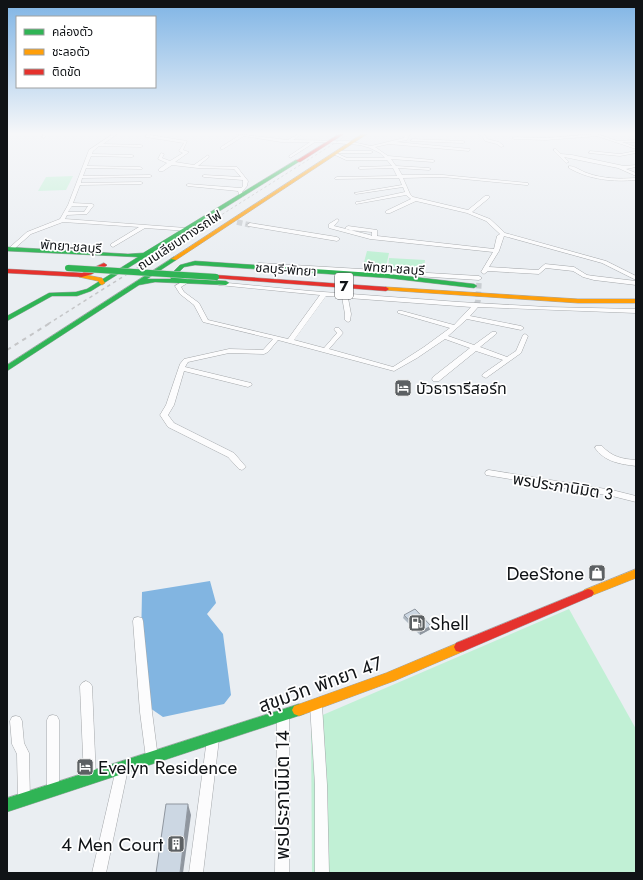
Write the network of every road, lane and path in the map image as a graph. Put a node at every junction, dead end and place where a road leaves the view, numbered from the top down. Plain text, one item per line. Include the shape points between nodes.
1 (238, 175) edge
2 (240, 175) edge
3 (273, 175) edge
4 (303, 175) edge
5 (588, 175) edge
6 (150, 176) dead end
7 (204, 176) joint
8 (399, 176) junction
9 (81, 177) joint
10 (338, 178) dead end
11 (244, 179) junction
12 (636, 180) edge
13 (141, 183) dead end
14 (78, 184) junction
15 (526, 184) dead end
16 (188, 185) dead end
17 (403, 186) junction
18 (356, 192) dead end
19 (242, 193) junction
20 (407, 193) junction
21 (487, 197) dead end
22 (416, 199) junction
23 (358, 203) dead end
24 (70, 204) junction
25 (388, 212) dead end
26 (469, 212) junction
27 (66, 214) junction
28 (62, 220) junction
29 (337, 220) dead end
30 (250, 224) tunnel mouth
31 (145, 226) junction
32 (348, 228) dead end
33 (186, 230) junction
34 (503, 234) junction
35 (374, 237) junction
36 (337, 238) dead end
37 (112, 245) dead end
38 (9, 249) edge
39 (156, 249) junction
40 (496, 252) junction
41 (183, 253) junction
42 (90, 257) junction
43 (204, 263) junction
44 (7, 264) edge
45 (222, 265) junction
46 (486, 269) junction
47 (7, 271) edge
48 (29, 273) junction
49 (636, 278) edge
50 (187, 281) junction
51 (138, 282) junction
52 (219, 282) junction
53 (477, 282) junction
54 (102, 283) junction
55 (636, 283) edge
56 (544, 290) dead end
57 (324, 294) junction
58 (472, 295) junction
59 (345, 296) junction
60 (636, 301) edge
61 (476, 305) junction
62 (636, 311) edge
63 (400, 312) dead end
64 (466, 317) junction
65 (7, 319) edge
66 (348, 320) dead end
67 (455, 327) junction
68 (521, 328) dead end
69 (337, 329) dead end
70 (494, 333) dead end
71 (443, 336) junction
72 (525, 336) dead end
73 (277, 338) junction
74 (290, 341) junction
75 (476, 347) junction
76 (325, 350) junction
77 (508, 360) junction
78 (7, 369) edge
79 (183, 369) junction
80 (486, 376) dead end
81 (436, 378) dead end
82 (248, 385) dead end
83 (599, 448) dead end
84 (636, 463) edge
85 (242, 467) dead end
86 (489, 473) dead end
87 (636, 499) edge
88 (636, 573) edge
89 (138, 621) dead end
90 (86, 686) dead end
91 (316, 705) junction
92 (283, 717) junction
93 (53, 720) dead end
94 (16, 721) dead end
95 (214, 739) junction
96 (152, 758) junction
97 (122, 769) junction
98 (90, 778) junction
99 (53, 790) junction
100 (24, 800) junction
101 (7, 806) edge
102 (99, 873) edge
103 (196, 873) edge
104 (282, 873) edge
105 (322, 873) edge

1 - 7 street
2 - 11 street
3 - 19 main road, ถนนเลียบทางรถไฟ
4 - 41 main road, ถนนเลียบทางรถไฟ
5 - 12 street
6 - 9 street
7 - 11 street
8 - 10 street
8 - 15 street via 444,176
8 - 17 street
9 - 14 street
11 - 19 street via 246,183
13 - 14 street
14 - 24 street
16 - 19 street
17 - 18 street
17 - 20 street
19 - 33 main road, ถนนเลียบทางรถไฟ
20 - 22 street
20 - 23 street
21 - 26 street
22 - 25 street
22 - 26 street
24 - 27 street
24 - 27 street via 92,205 85,213
26 - 34 street via 488,220
27 - 28 street
28 - 31 street
28 - 38 street via 29,234
29 - 35 street via 331,225 333,228
30 - 36 street
31 - 33 street
31 - 37 street
32 - 35 street via 375,231
33 - 39 main road, ถนนเลียบทางรถไฟ
34 - 40 street via 500,236
34 - 49 street via 604,262
35 - 40 street
38 - 42 main road, พัทยา-ชลบุรี / 7
39 - 42 main road via 135,256
39 - 54 main road, ถนนเลียบทางรถไฟ
40 - 46 street
41 - 43 main road via 183,260
41 - 51 main road, ถนนเลียบทางรถไฟ
42 - 48 main road via 111,258 85,275
42 - 53 main road, พัทยา-ชลบุรี / 7
43 - 45 main road
43 - 50 main road via 184,265 173,274 174,278
44 - 58 main road, ชลบุรี-พัทยา / 7, bridge
45 - 53 main road
45 - 53 street via 277,265
46 - 53 street
46 - 55 street via 540,272 545,266 572,268 590,278
47 - 48 main road
48 - 54 main road via 96,277
50 - 51 main road
50 - 52 main road
50 - 73 street via 178,286 197,304 205,321
51 - 78 main road, ถนนเลียบทางรถไฟ
52 - 57 street via 270,290
52 - 58 main road via 392,293
53 - 56 main road, พัทยา-ชลบุรี / 7
54 - 65 main road, ถนนเลียบทางรถไฟ via 83,293 48,295
57 - 59 street
57 - 74 street
58 - 60 main road, ชลบุรี-พัทยา / 7
59 - 61 street
59 - 66 street
61 - 62 street via 567,311
61 - 64 street
63 - 67 street
64 - 67 street
64 - 68 street
67 - 71 street
69 - 76 street via 340,333
70 - 75 street
71 - 75 street
71 - 76 street via 394,369
72 - 77 street via 519,352
73 - 74 street
73 - 79 street via 266,352 229,351 189,358 183,364
74 - 76 street
75 - 77 street
75 - 81 street
77 - 80 street
79 - 82 street
79 - 85 street via 165,419 171,425 231,455
83 - 84 street via 604,455 612,459
86 - 87 street, พรประภานิมิต 3
88 - 91 main road, สุขุมวิท พัทยา 47
89 - 96 street
90 - 98 street
91 - 92 main road, สุขุมวิท พัทยา 47
91 - 105 street via 321,785
92 - 95 main road, สุขุมวิท พัทยา 47
92 - 104 street, พรประภานิมิต 14
93 - 99 street
94 - 100 street via 18,744 23,753
95 - 96 main road, สุขุมวิท พัทยา 47
95 - 103 street
96 - 97 main road, สุขุมวิท พัทยา 47
97 - 98 main road, สุขุมวิท พัทยา 47
97 - 102 street
98 - 99 main road, สุขุมวิท พัทยา 47
99 - 100 main road, สุขุมวิท พัทยา 47
100 - 101 main road, สุขุมวิท พัทยา 47

